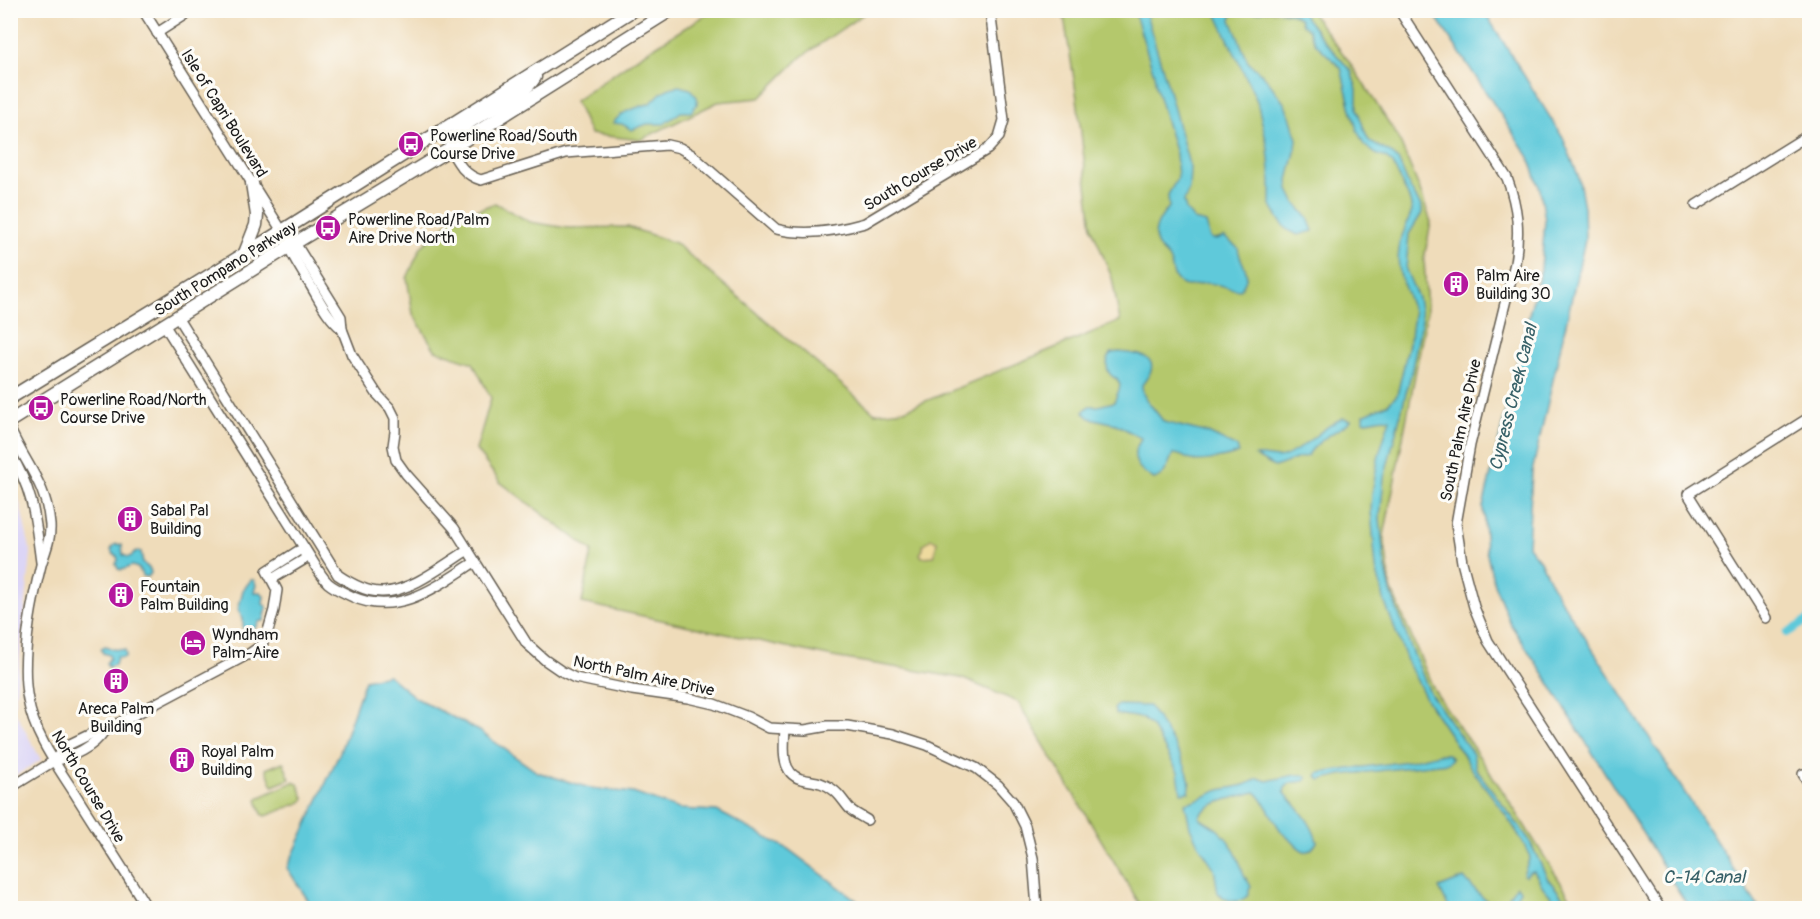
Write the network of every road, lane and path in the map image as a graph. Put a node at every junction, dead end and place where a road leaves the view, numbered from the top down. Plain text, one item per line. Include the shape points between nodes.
1 (143, 10) edge
2 (193, 10) edge
3 (633, 10) edge
4 (671, 10) edge
5 (990, 10) edge
6 (1399, 10) edge
7 (158, 33) junction
8 (538, 70) junction
9 (1809, 134) edge
10 (450, 149) junction
11 (252, 183) junction
12 (1696, 204) dead end
13 (282, 231) junction
14 (291, 245) junction
15 (245, 253) junction
16 (178, 318) junction
17 (165, 326) junction
18 (10, 398) edge
19 (235, 410) junction
20 (1809, 417) edge
21 (223, 418) junction
22 (10, 421) edge
23 (10, 429) edge
24 (10, 453) edge
25 (273, 471) junction
26 (262, 479) junction
27 (305, 549) junction
28 (468, 550) junction
29 (475, 562) junction
30 (41, 566) junction
31 (1766, 618) dead end
32 (785, 729) junction
33 (54, 761) junction
34 (1803, 774) dead end
35 (1809, 785) edge
36 (10, 788) edge
37 (867, 820) dead end
38 (147, 909) edge
39 (1036, 909) edge
40 (1660, 909) edge

1 - 7 street, Isle of Capri Boulevard
2 - 7 street
3 - 8 main road, South Pompano Parkway
4 - 10 main road, South Pompano Parkway
5 - 10 street, South Course Drive via 1004,120 999,137 988,149 865,224 792,233 776,229 692,154 667,145 566,153 481,180 462,169
6 - 40 street, South Palm Aire Drive via 1507,178 1516,208 1519,238 1515,263 1470,445 1456,524 1461,562 1474,607 1488,641
7 - 11 street, Isle of Capri Boulevard
8 - 10 main road via 525,87 460,128
8 - 13 main road, South Pompano Parkway
9 - 12 street
10 - 14 main road, South Pompano Parkway
11 - 13 street, Isle of Capri Boulevard
11 - 15 main road via 257,215
13 - 14 street, North Palm Aire Drive
13 - 15 main road, South Pompano Parkway
14 - 16 main road, South Pompano Parkway
14 - 28 street, North Palm Aire Drive via 341,317 352,355 395,418 396,460
15 - 18 main road, South Pompano Parkway
16 - 17 main road, South Pompano Parkway
16 - 19 street
17 - 21 street
17 - 22 main road, South Pompano Parkway
19 - 21 street
19 - 25 street
20 - 31 street via 1688,494
21 - 26 street
23 - 30 street, North Course Drive via 35,473 46,504 50,534
24 - 30 street, North Course Drive via 32,502
25 - 26 street
25 - 28 street via 338,575 350,583 381,592 400,589
26 - 27 street
27 - 29 street via 328,583 365,602 385,604 429,591
27 - 33 street via 304,559 270,575 277,590 262,645 104,731 66,746
28 - 29 street, North Palm Aire Drive
29 - 32 street, North Palm Aire Drive via 527,644 561,671 575,678 714,704 769,728
30 - 33 street, North Course Drive via 25,678 34,720
32 - 37 street via 783,756 789,770 798,778 819,781 831,788 852,811
32 - 39 street, North Palm Aire Drive via 847,726 893,734 976,768 998,784 1025,826 1033,858
33 - 36 street
33 - 38 street, North Course Drive
34 - 35 street

